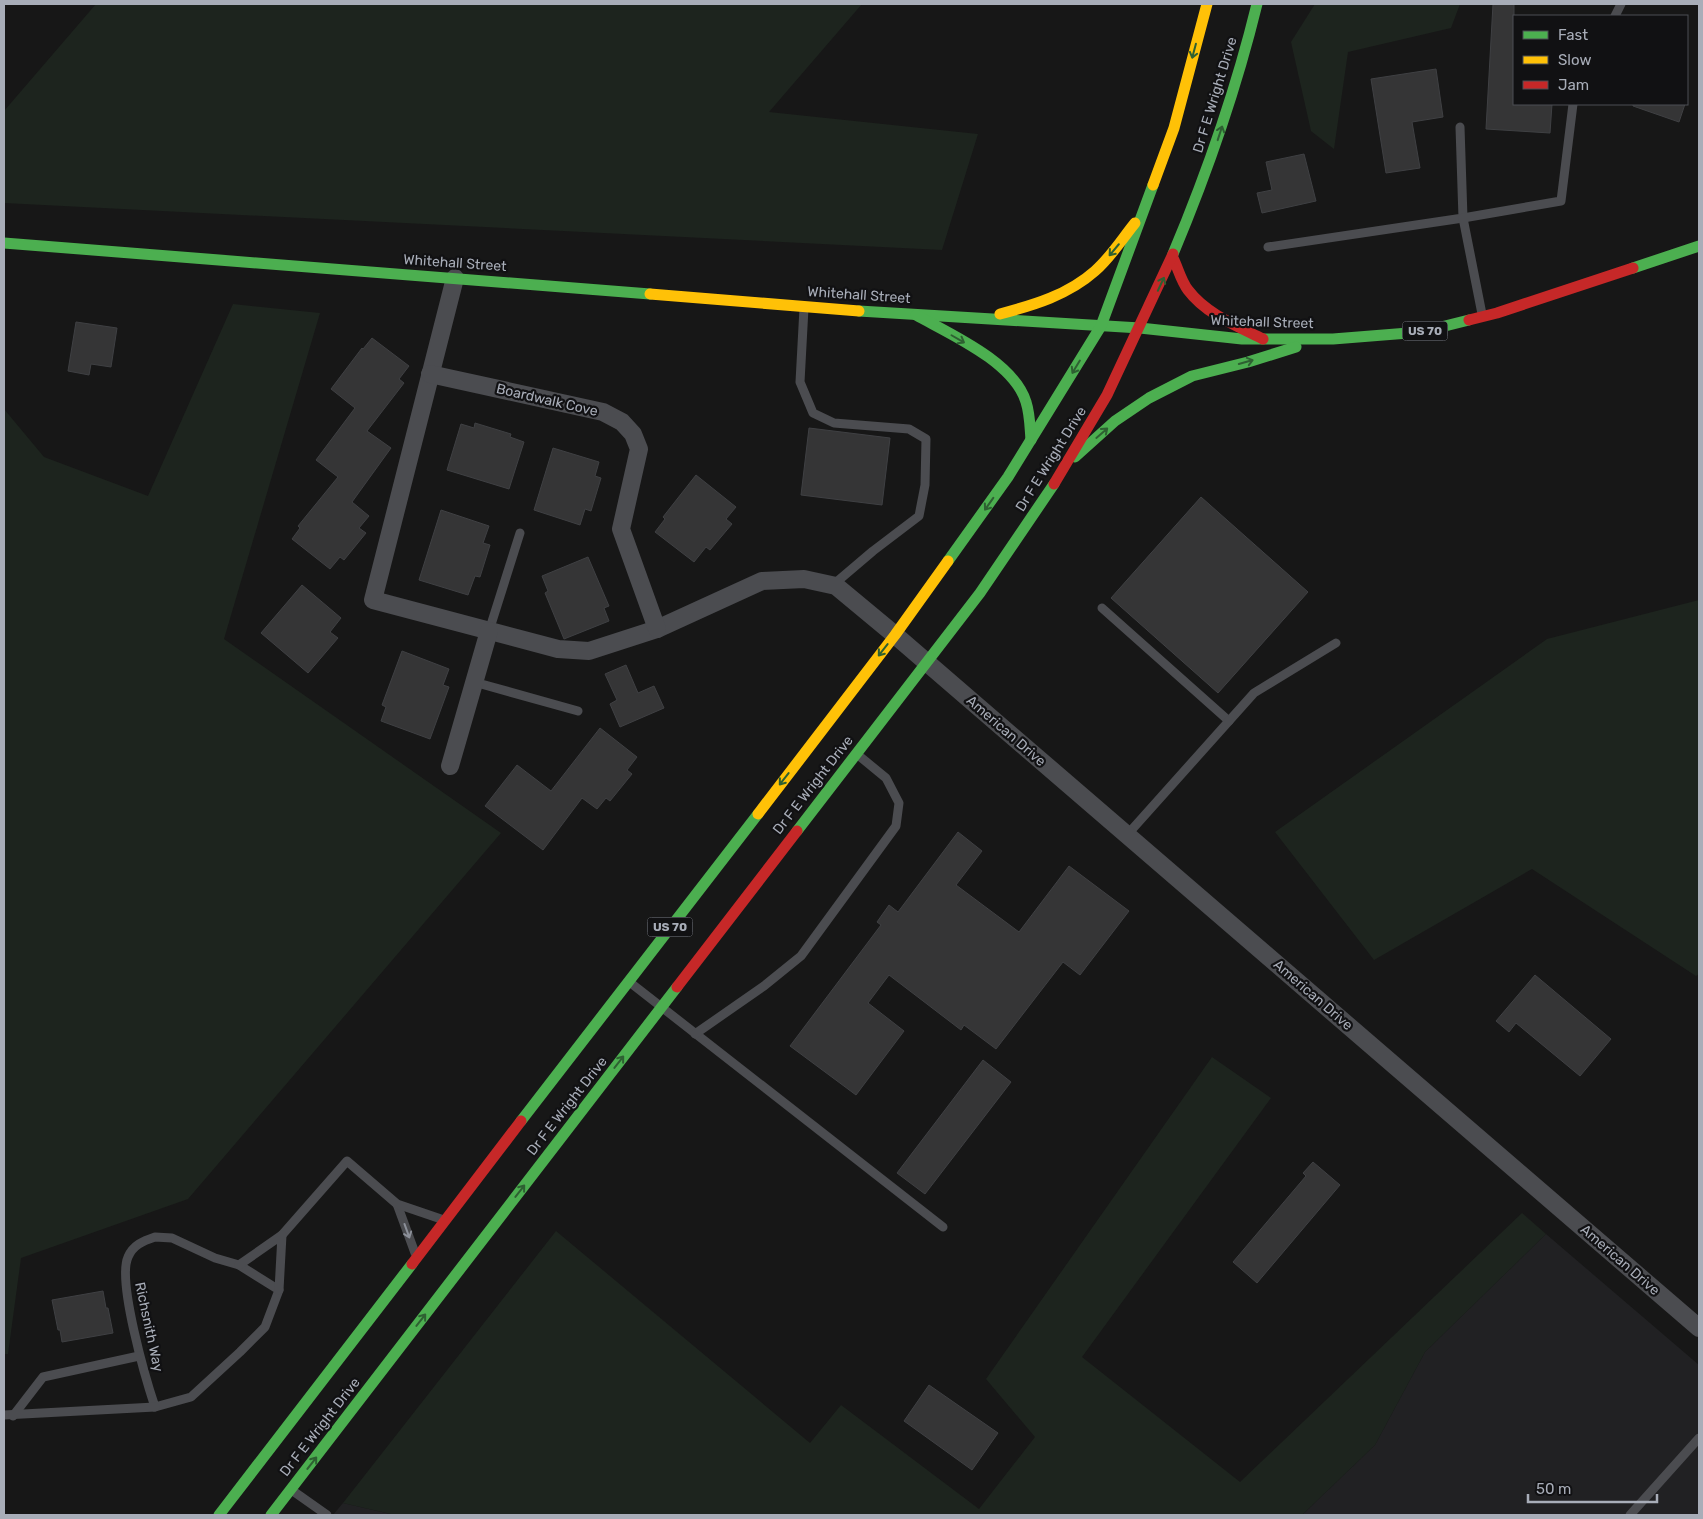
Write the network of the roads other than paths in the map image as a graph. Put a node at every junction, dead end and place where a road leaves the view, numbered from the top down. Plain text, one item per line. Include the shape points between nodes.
1 (1207, 4) edge
2 (1257, 4) edge
3 (1622, 4) edge
4 (1616, 15) edge
5 (1573, 105) edge
6 (1460, 127) dead end
7 (1144, 211) junction
8 (1464, 218) junction
9 (4, 243) edge
10 (1699, 246) edge
11 (1268, 247) dead end
12 (1173, 258) junction
13 (455, 278) junction
14 (804, 306) junction
15 (916, 315) junction
16 (1482, 317) junction
17 (984, 319) junction
18 (1101, 326) junction
19 (1140, 328) junction
20 (1263, 339) junction
21 (1319, 339) junction
22 (430, 374) junction
23 (1031, 440) junction
24 (1066, 465) junction
25 (520, 533) dead end
26 (833, 585) junction
27 (1102, 608) dead end
28 (657, 629) junction
29 (489, 631) junction
30 (895, 635) junction
31 (1336, 643) dead end
32 (926, 662) junction
33 (474, 682) junction
34 (578, 711) dead end
35 (1229, 721) junction
36 (856, 754) junction
37 (450, 766) dead end
38 (1127, 835) junction
39 (628, 982) junction
40 (661, 1008) junction
41 (695, 1034) junction
42 (397, 1204) junction
43 (444, 1220) junction
44 (943, 1227) dead end
45 (282, 1235) junction
46 (450, 1239) dead end
47 (416, 1257) junction
48 (239, 1266) junction
49 (279, 1290) junction
50 (404, 1321) dead end
51 (1699, 1328) edge
52 (402, 1346) junction
53 (139, 1356) junction
54 (155, 1407) junction
55 (8, 1416) edge
56 (1699, 1438) edge
57 (291, 1490) junction
58 (219, 1515) edge
59 (272, 1515) edge
60 (327, 1515) edge
61 (1630, 1515) edge

1 -> 7 main road, US 70 via 1174,128
12 -> 2 main road, Dr F E Wright Drive via 1234,90
3 - 4 lane
5 - 8 lane via 1560,201
6 - 8 lane
7 -> 17 main road via 1090,276 1065,291
7 - 18 main road, US 70
8 - 11 lane
8 - 16 lane
9 - 13 main road, Whitehall Street
10 - 16 main road, Whitehall Street / US 70
19 -> 12 main road, Dr F E Wright Drive
12 - 20 main road via 1187,288 1199,303
13 - 14 main road, Whitehall Street
13 - 22 street
14 - 15 main road, Whitehall Street
14 - 26 lane via 800,382 813,413 834,423 909,429 926,440 925,485 919,516
15 - 17 main road, Whitehall Street
15 -> 23 main road via 980,351 1006,372 1026,400
16 - 21 main road, Whitehall Street / US 70 via 1421,332
17 - 18 main road, Whitehall Street
18 - 19 main road, Whitehall Street / US 70
18 -> 23 main road, US 70
19 - 20 main road, Whitehall Street / US 70
19 - 24 main road, Dr F E Wright Drive / US 70 via 1099,412
20 - 21 main road, Whitehall Street / US 70
24 -> 21 main road via 1115,421 1149,398 1192,376
22 - 28 street, Boardwalk Cove via 603,412 622,422 634,434 639,449 622,529
22 - 29 street via 373,600
23 -> 30 main road, US 70
24 - 32 main road, Dr F E Wright Drive / US 70 via 980,593
25 - 29 lane
26 - 28 street via 804,579 762,581
26 - 30 street
27 - 35 lane
28 - 29 street via 589,651 558,649
29 - 33 street
30 - 32 street
30 -> 39 main road, US 70
31 - 35 lane via 1254,693
32 - 36 main road, Dr F E Wright Drive / US 70
32 - 38 street, American Drive
33 - 34 lane
33 - 37 street
35 - 38 lane
36 - 40 main road, Dr F E Wright Drive / US 70
36 - 41 lane via 886,778 899,803 896,826 801,956
38 - 51 street, American Drive
39 - 40 lane
39 - 43 main road, US 70
40 - 41 lane
52 -> 40 main road, Dr F E Wright Drive / US 70
41 - 44 lane
42 - 43 lane
42 - 45 lane via 348,1162
42 -> 47 lane
43 - 46 main road
43 - 47 main road, US 70
45 - 48 lane
45 - 49 lane
47 - 58 main road, US 70
48 - 49 lane, Richsnith Way
48 - 53 lane, Richsnith Way via 172,1238 154,1237 139,1242 127,1257 125,1277
49 - 54 lane via 265,1327 240,1352 191,1397
50 - 52 main road
57 -> 52 main road, Dr F E Wright Drive / US 70
53 - 54 lane, Richsnith Way
53 - 55 lane via 43,1377
54 - 55 lane
56 - 61 lane
57 - 59 main road, Dr F E Wright Drive / US 70
57 - 60 lane

